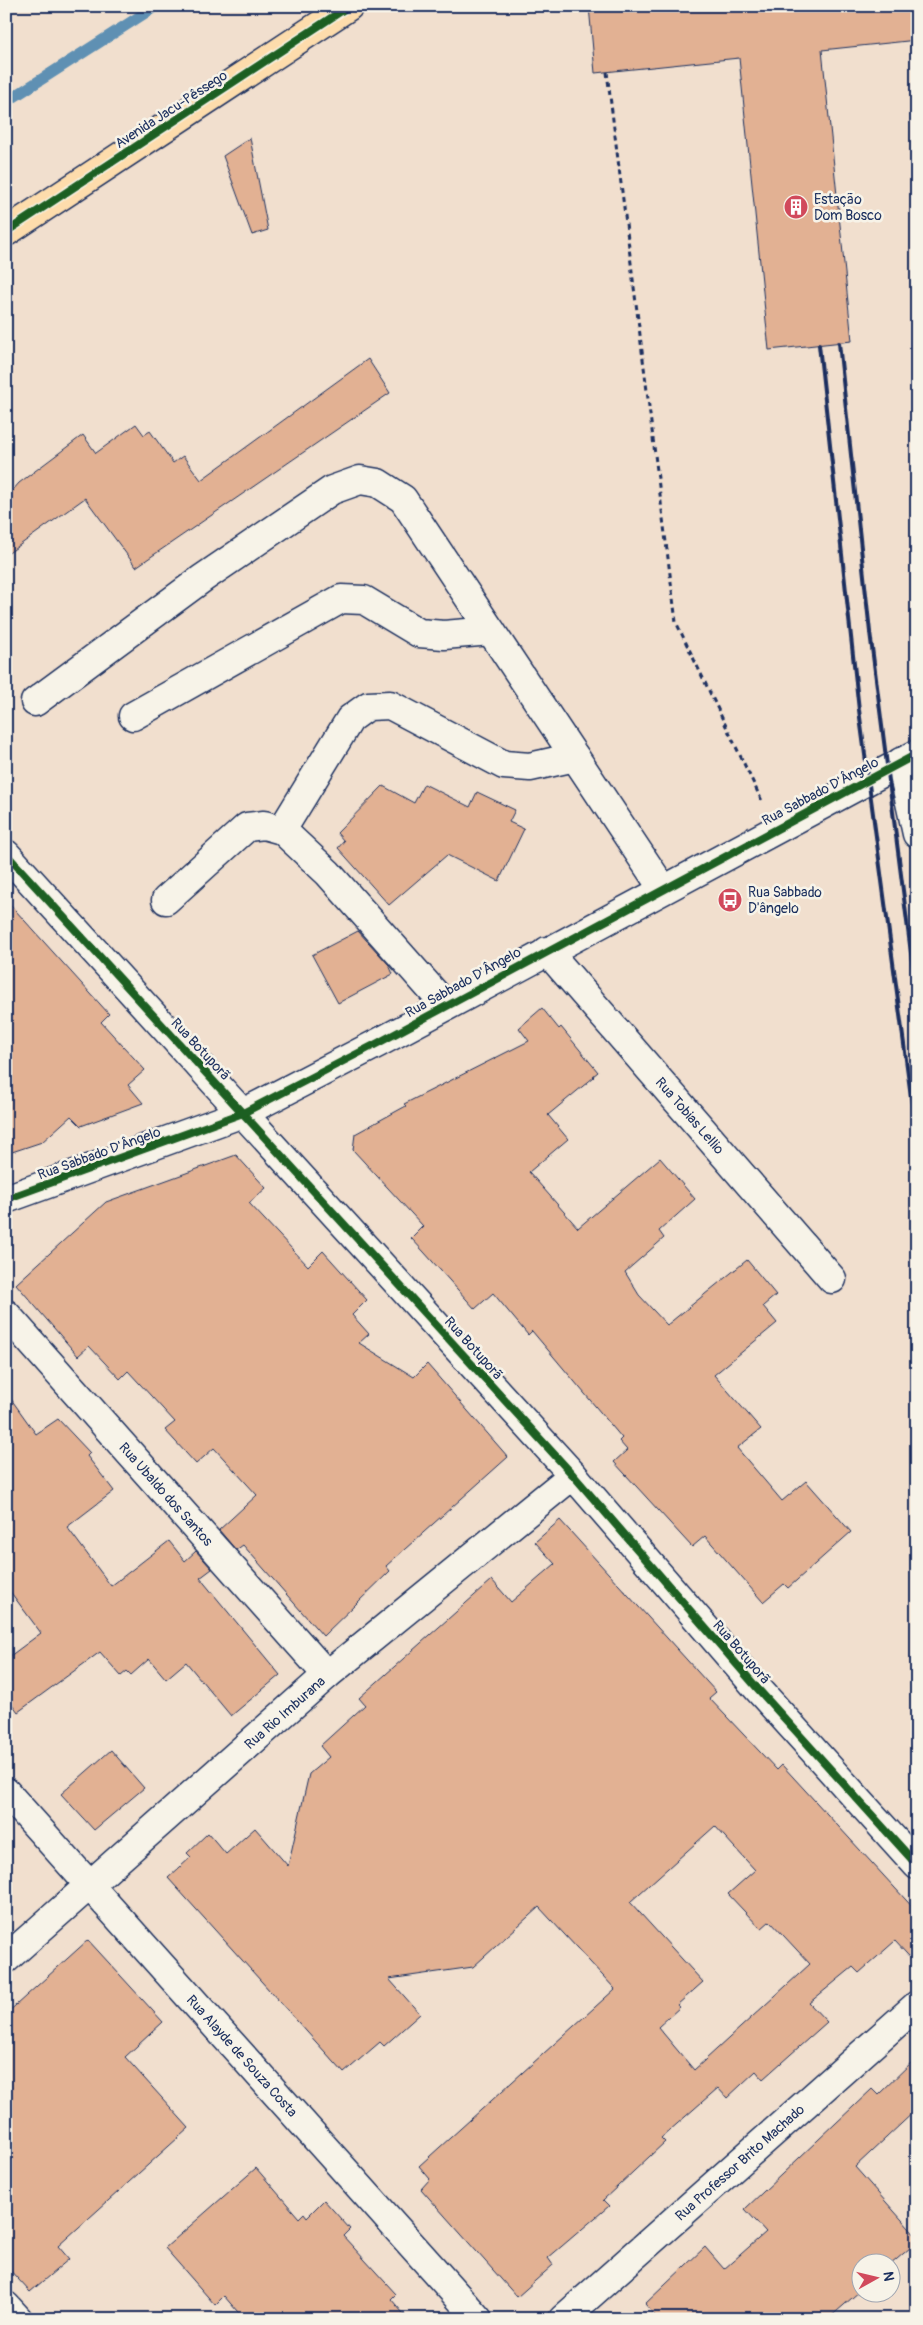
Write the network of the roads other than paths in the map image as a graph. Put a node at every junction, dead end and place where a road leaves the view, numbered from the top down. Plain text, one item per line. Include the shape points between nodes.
1 (348, 6) edge
2 (6, 232) edge
3 (491, 631) junction
4 (35, 702) dead end
5 (133, 716) dead end
6 (574, 757) junction
7 (909, 758) edge
8 (282, 830) junction
9 (917, 834) edge
10 (6, 854) edge
11 (663, 889) junction
12 (166, 900) dead end
13 (547, 951) junction
14 (446, 1006) junction
15 (243, 1113) junction
16 (6, 1200) edge
17 (832, 1279) dead end
18 (6, 1314) edge
19 (573, 1475) junction
20 (327, 1675) junction
21 (6, 1792) edge
22 (917, 1865) edge
23 (90, 1885) junction
24 (6, 1959) edge
25 (917, 2005) edge
26 (6, 2306) edge
27 (18, 2319) edge
28 (478, 2319) edge
29 (563, 2319) edge

1 - 2 highway, Avenida Jacu-Pêssego
3 - 4 street via 404,499 378,483 360,480 332,490 211,572
3 - 5 street via 444,635 418,633 364,600 341,599
3 - 6 street
6 - 8 street via 530,767 504,765 390,705 368,706 350,719
6 - 11 street
7 - 9 street
7 - 11 street, Rua Sabbado D'Ângelo
8 - 12 street via 247,827
8 - 14 street via 328,873
10 - 15 street, Rua Botuporã
11 - 13 street, Rua Sabbado D'Ângelo
13 - 14 street, Rua Sabbado D'Ângelo
13 - 17 street, Rua Tobias Lellio
14 - 15 street, Rua Sabbado D'Ângelo
15 - 16 street, Rua Sabbado D'Ângelo
15 - 19 street, Rua Botuporã
18 - 20 street, Rua Ubaldo dos Santos
19 - 20 street, Rua Rio Imburana
19 - 22 street, Rua Botuporã via 765,1697
20 - 23 street, Rua Rio Imburana
21 - 23 street, Rua Alayde de Souza Costa
23 - 24 street, Rua Rio Imburana
23 - 28 street, Rua Alayde de Souza Costa
25 - 29 street, Rua Professor Brito Machado
26 - 27 street

